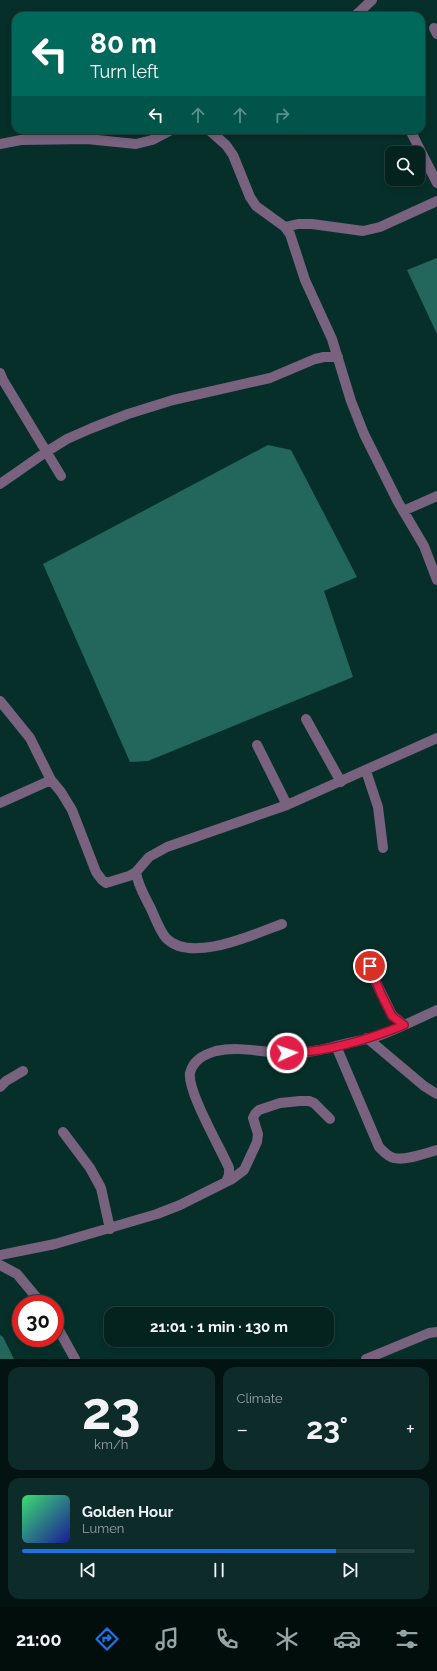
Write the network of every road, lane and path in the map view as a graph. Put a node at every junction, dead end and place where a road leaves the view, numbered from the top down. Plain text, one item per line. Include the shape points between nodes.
1 (372, 0) edge
2 (360, 12) edge
3 (163, 134) edge
4 (213, 134) edge
5 (412, 134) edge
6 (0, 144) edge
7 (437, 183) edge
8 (437, 201) edge
9 (285, 227) junction
10 (338, 357) junction
11 (0, 373) edge
12 (46, 452) junction
13 (61, 476) dead end
14 (0, 484) edge
15 (437, 496) edge
16 (403, 511) junction
17 (437, 580) edge
18 (0, 702) edge
19 (306, 719) dead end
20 (437, 738) edge
21 (257, 746) dead end
22 (366, 771) junction
23 (51, 780) junction
24 (341, 782) junction
25 (0, 803) edge
26 (287, 805) junction
27 (383, 848) dead end
28 (136, 872) junction
29 (282, 924) dead end
30 (370, 960) dead end
31 (437, 1010) edge
32 (404, 1025) junction
33 (367, 1038) junction
34 (336, 1046) junction
35 (23, 1071) dead end
36 (0, 1087) edge
37 (437, 1094) edge
38 (330, 1119) dead end
39 (63, 1132) dead end
40 (437, 1150) edge
41 (226, 1182) junction
42 (110, 1228) junction
43 (0, 1255) edge
44 (0, 1265) edge
45 (34, 1295) edge
46 (437, 1332) edge
47 (64, 1340) edge
48 (74, 1359) edge
49 (366, 1359) edge

1 - 2 street
3 - 6 street via 136,144 87,139 21,140
4 - 9 street via 233,155 256,206
5 - 7 street
8 - 9 street via 363,231 312,224
9 - 10 street
10 - 12 street via 324,357 270,378 150,407 92,428
10 - 16 street via 364,434
11 - 12 street
12 - 13 street
12 - 14 street
15 - 16 street
16 - 17 street via 424,546
18 - 23 street via 30,738
19 - 24 street
20 - 22 street
21 - 26 street
22 - 24 street
22 - 27 street via 378,807
23 - 25 street
23 - 28 street via 72,810 96,872 102,880 106,883 112,882
24 - 26 street
26 - 28 street via 167,847 150,857
28 - 29 street via 138,883 163,933 177,945 202,949 214,947
30 - 32 street via 372,974 392,1016
31 - 32 street
32 - 33 street
33 - 34 street
33 - 37 street
34 - 40 street via 379,1147 395,1159
34 - 41 street via 298,1053 235,1048 205,1054 192,1066 191,1085 229,1168
35 - 36 street
38 - 41 street via 309,1101 280,1103 259,1110 253,1118 257,1128 257,1142 244,1170
39 - 42 street via 90,1168 101,1188
41 - 42 street via 180,1205
42 - 43 street via 55,1244
44 - 45 street via 17,1274
46 - 49 street
47 - 48 street

